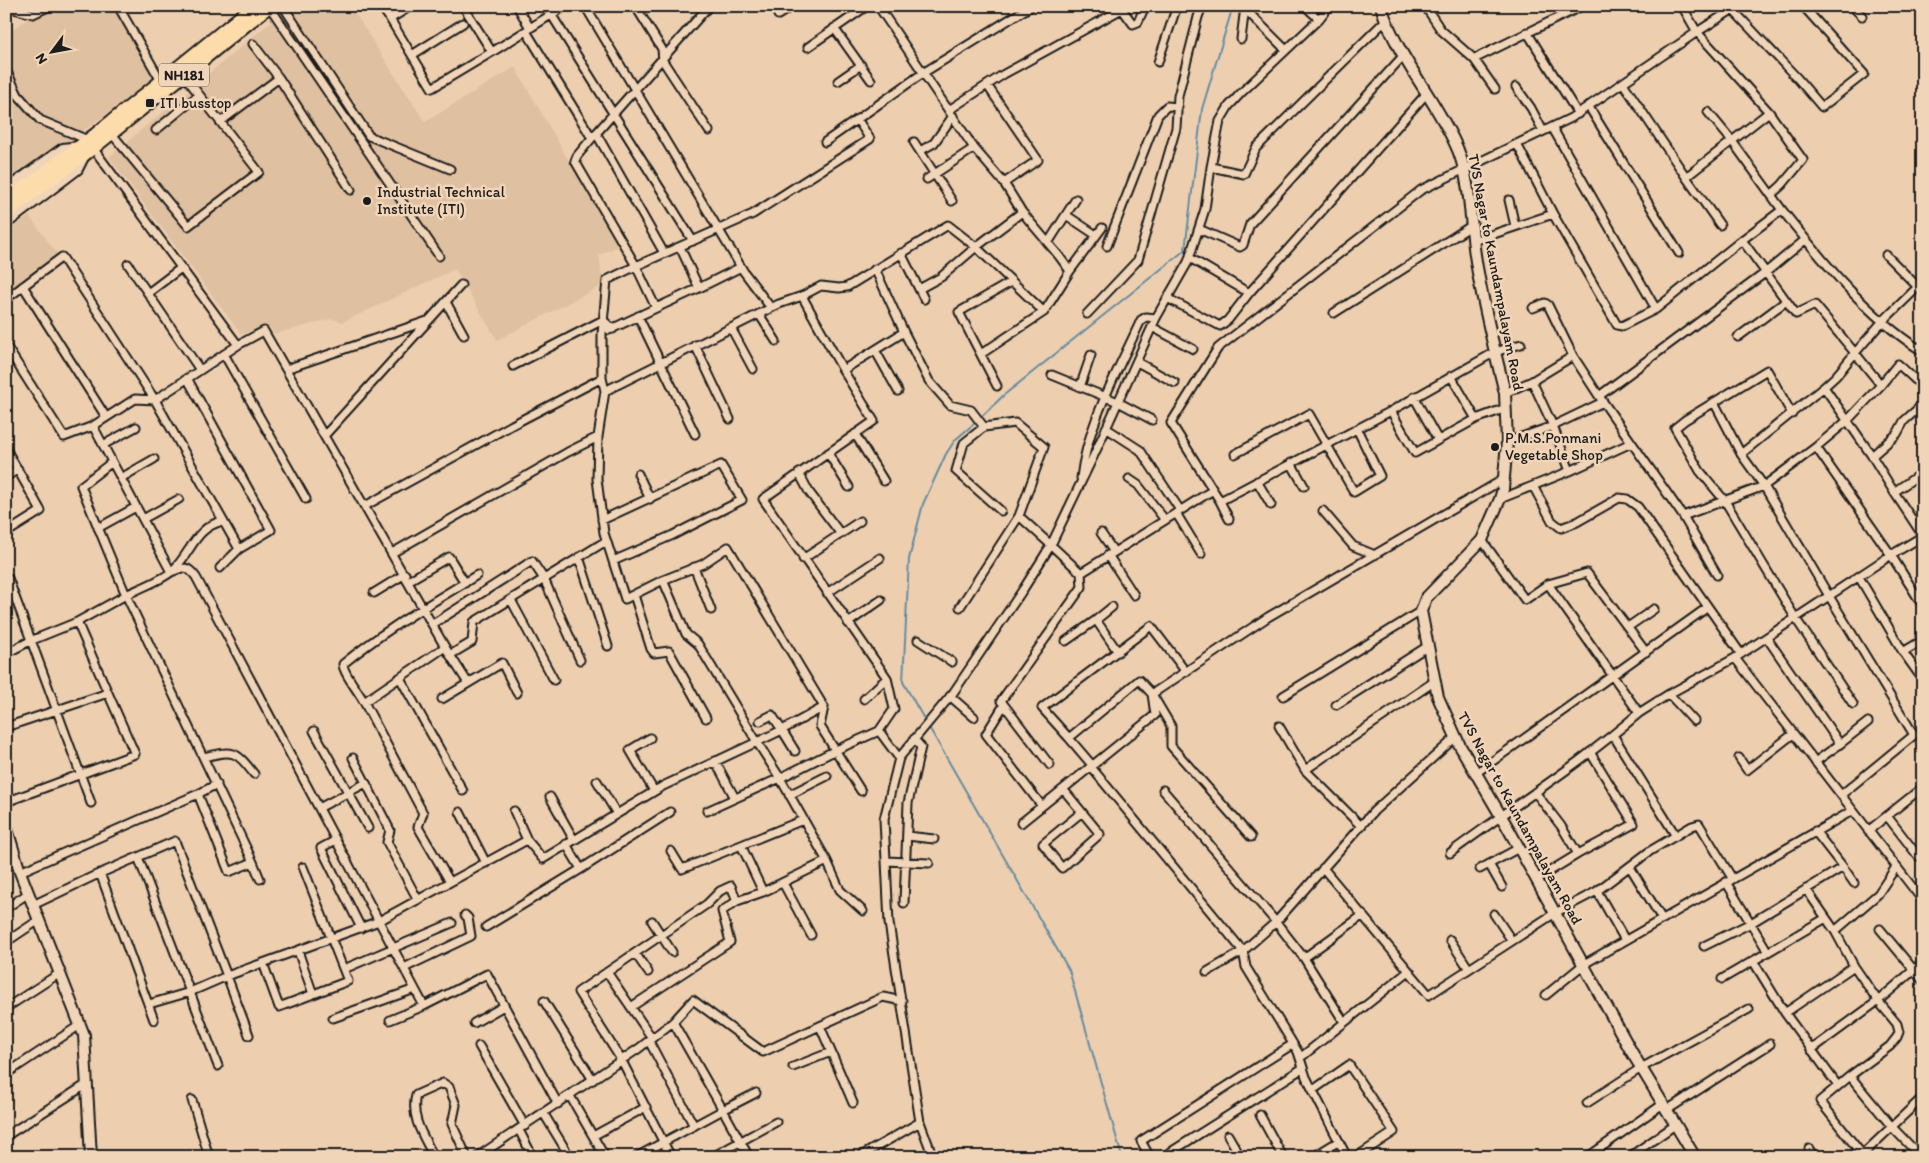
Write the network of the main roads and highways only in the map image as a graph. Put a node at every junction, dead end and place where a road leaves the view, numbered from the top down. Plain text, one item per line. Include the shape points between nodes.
1 (254, 6) edge
2 (269, 6) edge
3 (86, 148) junction
4 (6, 201) edge
5 (6, 212) edge

1 - 3 highway, NH181
2 - 3 highway, NH181 via 112,134
3 - 4 highway, NH181
3 - 5 highway, NH181

